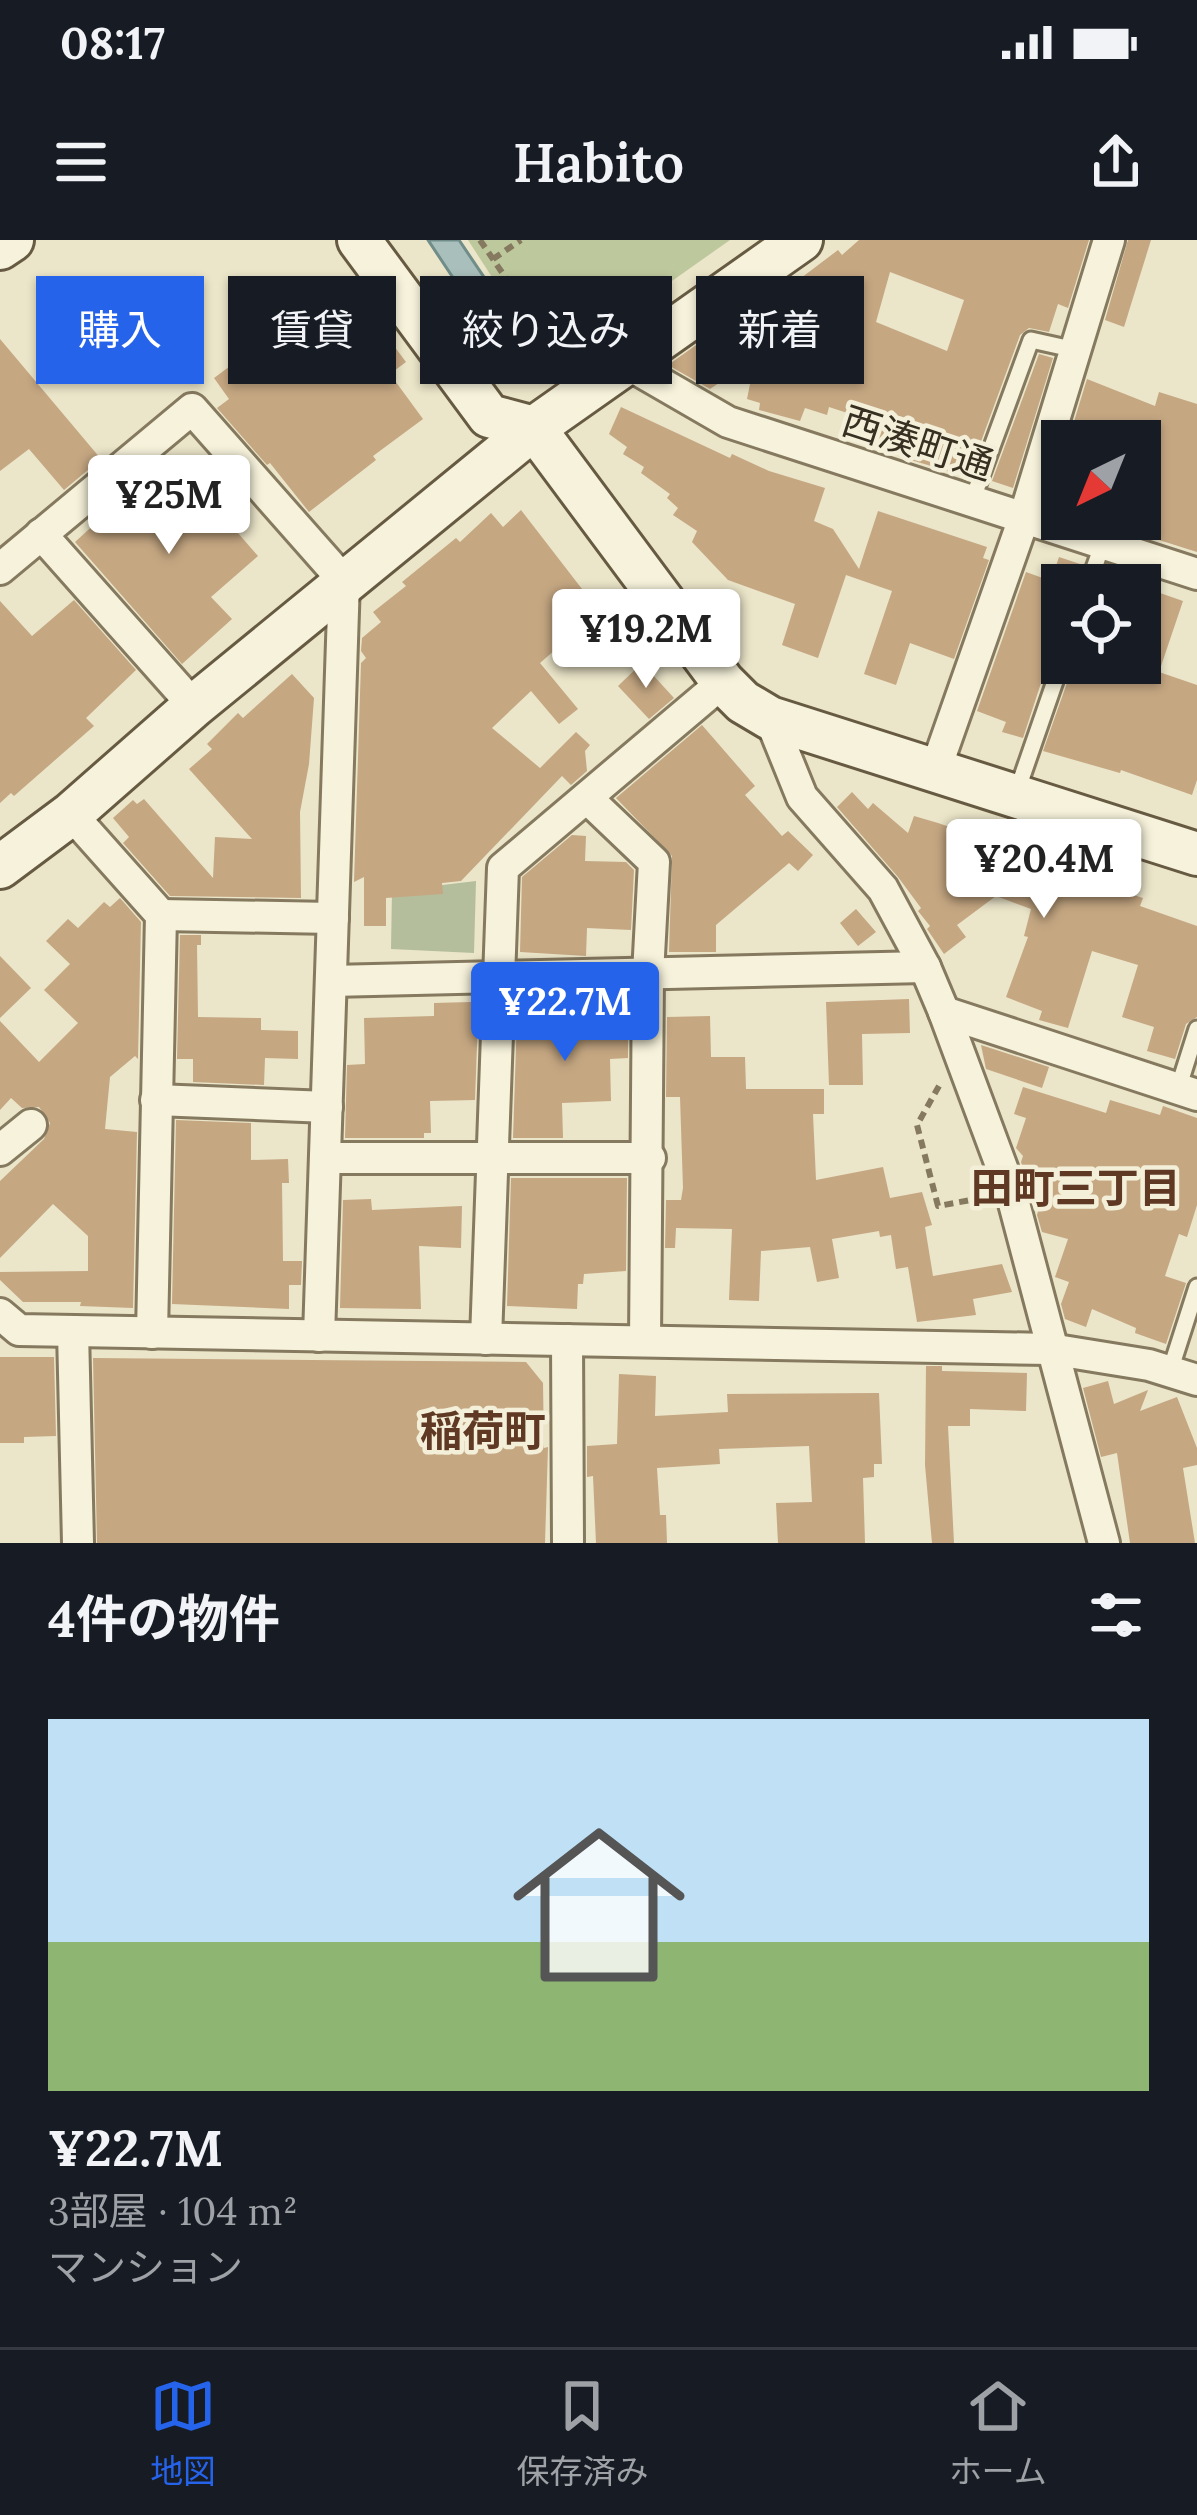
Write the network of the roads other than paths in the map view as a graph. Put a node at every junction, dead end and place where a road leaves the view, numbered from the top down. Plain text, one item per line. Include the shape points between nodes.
1 (12, 240) edge
2 (359, 240) edge
3 (801, 240) edge
4 (1109, 240) edge
5 (0, 248) edge
6 (672, 331) edge
7 (1076, 350) junction
8 (597, 384) edge
9 (661, 384) edge
10 (534, 428) junction
11 (972, 501) junction
12 (1024, 518) junction
13 (40, 534) junction
14 (1103, 543) junction
15 (1096, 564) edge
16 (0, 569) edge
17 (1197, 574) edge
18 (344, 581) junction
19 (723, 682) junction
20 (1054, 684) edge
21 (194, 706) junction
22 (770, 718) junction
23 (935, 771) junction
24 (1015, 797) junction
25 (587, 798) junction
26 (71, 814) junction
27 (1196, 850) edge
28 (0, 867) edge
29 (161, 915) junction
30 (333, 918) junction
31 (925, 967) junction
32 (648, 974) junction
33 (497, 977) junction
34 (331, 981) junction
35 (944, 1012) junction
36 (1197, 1029) edge
37 (1187, 1092) edge
38 (156, 1100) junction
39 (327, 1107) junction
40 (31, 1125) dead end
41 (0, 1150) edge
42 (325, 1158) junction
43 (491, 1158) junction
44 (650, 1158) junction
45 (1197, 1287) edge
46 (0, 1315) edge
47 (73, 1331) junction
48 (152, 1333) junction
49 (320, 1336) junction
50 (486, 1339) junction
51 (567, 1340) junction
52 (645, 1342) junction
53 (1050, 1349) junction
54 (1183, 1376) edge
55 (77, 1543) edge
56 (568, 1543) edge
57 (1104, 1543) edge

1 - 5 street
2 - 10 street via 489,416
3 - 6 street
4 - 7 street
7 - 11 lane via 1031,340
7 - 12 street
8 - 10 street
9 - 11 street, 西湊町通 via 728,422
10 - 18 street
10 - 19 street
11 - 12 street, 西湊町通
12 - 14 street, 西湊町通
12 - 23 street
13 - 16 street
13 - 18 street via 192,409
13 - 21 street
14 - 15 lane
14 - 17 street, 西湊町通
18 - 21 street
18 - 30 street
19 - 22 street
19 - 25 street
20 - 24 lane
21 - 26 street
22 - 23 street
22 - 31 street via 802,797 883,889
23 - 24 street
24 - 27 street
25 - 32 street via 654,862
25 - 33 street via 503,868
26 - 28 street
26 - 29 street
29 - 30 street
29 - 38 street
30 - 34 street
31 - 32 street
31 - 35 street
32 - 33 street
32 - 44 street
33 - 34 street
33 - 43 street
34 - 39 street
35 - 37 street
35 - 53 street via 1011,1192
36 - 37 lane
38 - 39 street
38 - 48 street
39 - 42 street
40 - 41 street
42 - 43 street
42 - 49 street
43 - 44 street
43 - 50 street
44 - 52 street
45 - 54 lane
46 - 47 street via 19,1330
47 - 48 street
47 - 55 street
48 - 49 street
49 - 50 street
50 - 51 street
51 - 52 street
51 - 56 street
52 - 53 street
53 - 54 street
53 - 57 street

